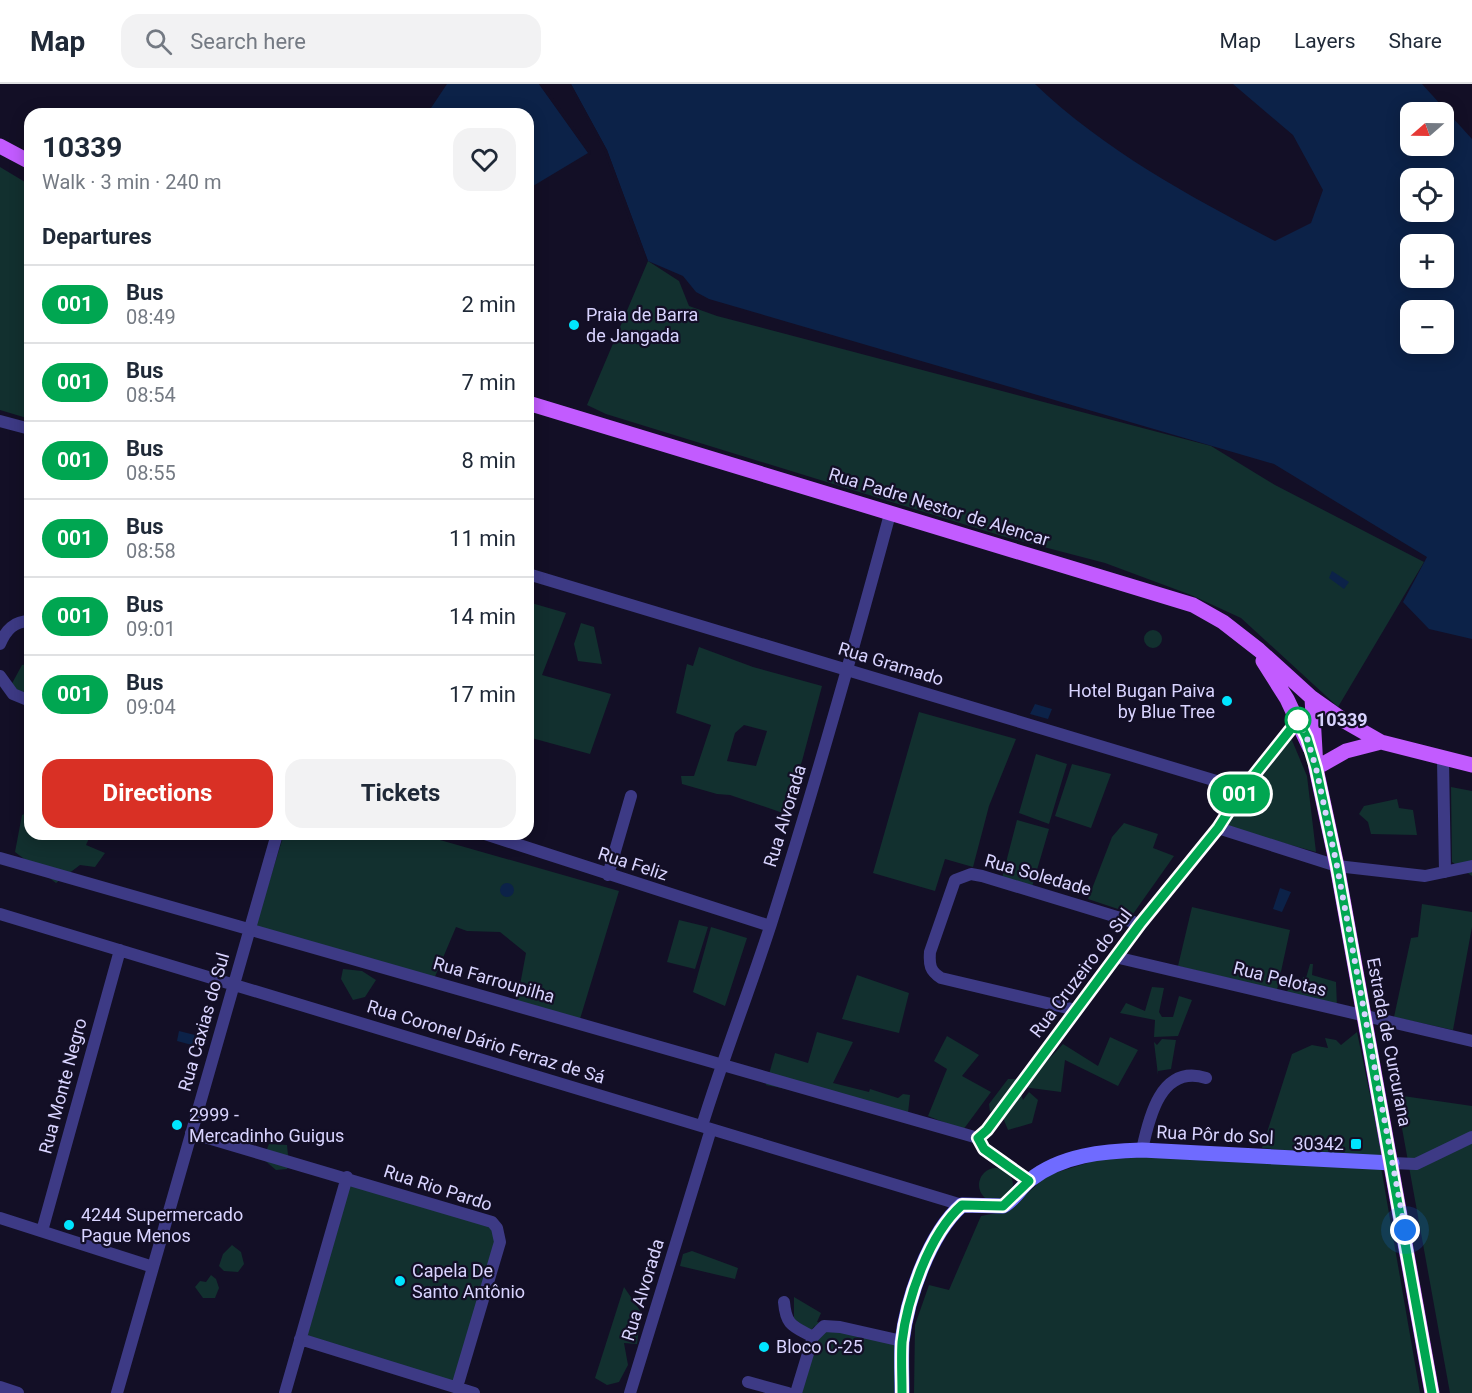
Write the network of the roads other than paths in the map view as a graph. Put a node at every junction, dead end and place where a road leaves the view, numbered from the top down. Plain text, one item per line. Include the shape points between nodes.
1 (0, 146) edge
2 (24, 159) edge
3 (534, 405) edge
4 (0, 421) edge
5 (24, 427) edge
6 (890, 514) junction
7 (534, 575) edge
8 (24, 622) edge
9 (1248, 641) junction
10 (0, 644) edge
11 (848, 670) junction
12 (0, 676) edge
13 (1312, 698) junction
14 (24, 699) edge
15 (1298, 720) junction
16 (1381, 742) junction
17 (1443, 760) junction
18 (1472, 765) edge
19 (1316, 768) junction
20 (1243, 789) junction
21 (630, 796) dead end
22 (1218, 828) junction
23 (275, 840) edge
24 (503, 840) edge
25 (0, 858) edge
26 (1337, 866) junction
27 (1472, 866) edge
28 (1445, 872) junction
29 (608, 875) junction
30 (0, 914) edge
31 (1140, 924) junction
32 (770, 926) junction
33 (249, 929) junction
34 (120, 950) junction
35 (1115, 957) junction
36 (233, 984) junction
37 (1076, 1010) junction
38 (1364, 1018) junction
39 (1472, 1041) edge
40 (721, 1064) junction
41 (1206, 1077) dead end
42 (706, 1128) junction
43 (191, 1133) junction
44 (1472, 1137) edge
45 (978, 1138) junction
46 (1142, 1150) junction
47 (1392, 1163) junction
48 (347, 1177) junction
49 (1029, 1181) junction
50 (962, 1205) junction
51 (0, 1218) edge
52 (42, 1231) junction
53 (153, 1267) junction
54 (784, 1302) dead end
55 (813, 1337) junction
56 (300, 1340) junction
57 (902, 1341) junction
58 (748, 1382) dead end
59 (0, 1387) edge
60 (457, 1387) junction
61 (18, 1393) edge
62 (117, 1393) edge
63 (285, 1393) edge
64 (474, 1393) edge
65 (630, 1393) edge
66 (788, 1393) edge
67 (796, 1393) edge
68 (902, 1393) edge
69 (1432, 1393) edge

1 - 2 main road
3 - 6 main road, Rua Padre Nestor de Alencar
4 - 5 street
6 - 9 main road, Rua Padre Nestor de Alencar via 1164,594 1193,605
6 - 11 street, Rua Alvorada
7 - 11 street, Rua Gramado
8 - 10 street via 14,624
9 - 13 main road, Rua Padre Nestor de Alencar
9 - 15 main road
11 - 20 street, Rua Gramado
11 - 32 street, Rua Alvorada
12 - 14 street via 13,694
13 - 16 main road, Rua Padre Nestor de Alencar
13 - 19 main road, Estrada de Curcurana
15 - 19 main road
15 - 20 street, Rua Cruzeiro do Sul
16 - 17 main road, Rua Padre Nestor de Alencar
16 - 19 main road via 1346,751
17 - 18 main road, Rua Padre Nestor de Alencar
17 - 28 street
19 - 26 main road, Estrada de Curcurana
20 - 22 street, Rua Cruzeiro do Sul
21 - 29 street
22 - 26 street
22 - 31 street, Rua Cruzeiro do Sul
23 - 33 street, Rua Caxias do Sul
24 - 29 street, Rua Feliz
25 - 33 street, Rua Farroupilha
26 - 28 street via 1425,876
26 - 38 main road, Estrada de Curcurana
27 - 28 street
29 - 32 street, Rua Feliz
30 - 34 street, Rua Coronel Dário Ferraz de Sá
31 - 35 street, Rua Cruzeiro do Sul
31 - 37 street, Rua Soledade via 982,876 971,874 955,880 930,952 933,972 941,978
32 - 40 street, Rua Alvorada
33 - 36 street, Rua Caxias do Sul
33 - 40 street, Rua Farroupilha
34 - 36 street, Rua Coronel Dário Ferraz de Sá
34 - 52 street, Rua Monte Negro
35 - 37 street, Rua Cruzeiro do Sul
35 - 38 street, Rua Pelotas
36 - 42 street, Rua Coronel Dário Ferraz de Sá
36 - 43 street, Rua Caxias do Sul
37 - 45 street, Rua Cruzeiro do Sul
38 - 39 street, Rua Pelotas
38 - 47 main road, Estrada de Curcurana
40 - 42 street, Rua Alvorada
40 - 45 street, Rua Farroupilha
41 - 46 street via 1187,1075 1169,1083 1150,1118
42 - 50 street, Rua Coronel Dário Ferraz de Sá
42 - 65 street, Rua Alvorada
43 - 48 street, Rua Rio Pardo
43 - 53 street, Rua Caxias do Sul
44 - 47 street, Rua Pôr do Sol via 1416,1164
45 - 49 street via 984,1149
46 - 47 main road, Rua Pôr do Sol
46 - 49 main road, Rua Pôr do Sol via 1084,1156 1060,1163
47 - 69 main road, Estrada de Curcurana
48 - 56 street
48 - 60 street, Rua Rio Pardo via 492,1222 497,1228 500,1242
49 - 50 main road, Rua Pôr do Sol via 1003,1206
50 - 57 main road via 943,1223 931,1248
51 - 52 street
52 - 53 street
53 - 62 street, Rua Caxias do Sul
54 - 55 street via 790,1325
55 - 57 street via 817,1330 832,1326
55 - 67 street
56 - 60 street
56 - 63 street
57 - 68 main road
58 - 66 street
59 - 61 street
60 - 64 street

